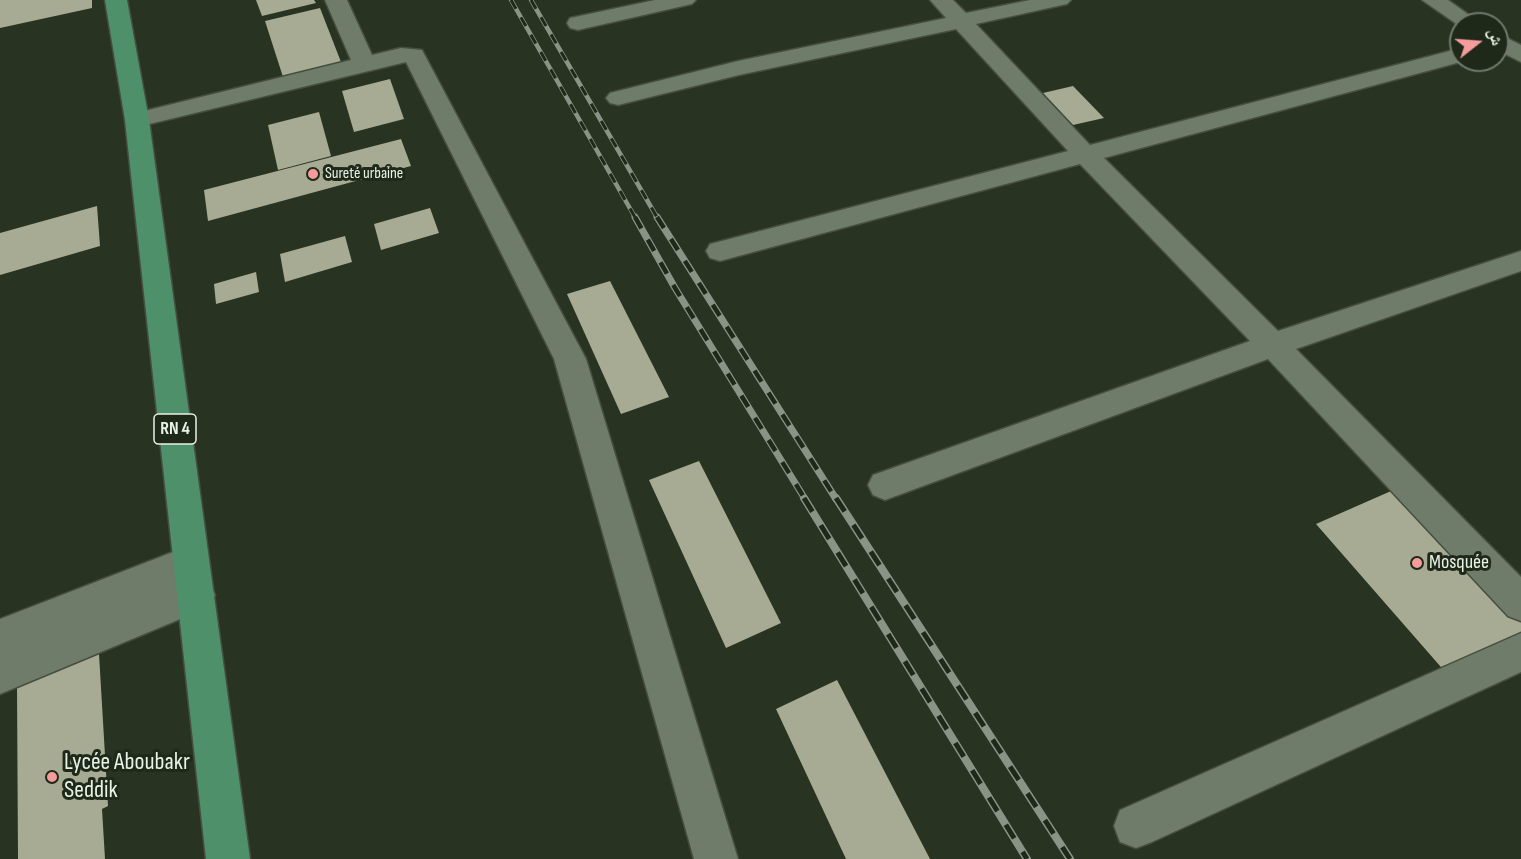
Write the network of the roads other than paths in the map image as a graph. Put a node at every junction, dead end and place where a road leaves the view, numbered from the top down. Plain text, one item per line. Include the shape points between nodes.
1 (116, 0) edge
2 (336, 0) edge
3 (685, 0) edge
4 (941, 0) edge
5 (1060, 0) edge
6 (1433, 0) edge
7 (1452, 12) edge
8 (963, 21) junction
9 (578, 23) dead end
10 (1449, 58) edge
11 (364, 64) junction
12 (618, 98) dead end
13 (136, 120) junction
14 (1084, 153) junction
15 (720, 251) dead end
16 (1521, 261) edge
17 (1273, 345) junction
18 (885, 485) dead end
19 (193, 578) junction
20 (1521, 603) edge
21 (0, 638) edge
22 (1521, 652) edge
23 (0, 674) edge
24 (1136, 826) dead end
25 (228, 859) edge
26 (716, 859) edge

1 - 13 main road, RN 4
2 - 11 street
3 - 9 street
4 - 8 street
5 - 8 street
6 - 7 street
8 - 12 street via 738,68
8 - 14 street
10 - 14 street
11 - 13 street
11 - 26 street via 401,55 414,56 570,359
13 - 19 main road, RN 4
14 - 15 street
14 - 17 street
16 - 17 street
17 - 18 street
17 - 20 street
19 - 21 street
19 - 23 street
19 - 25 main road, RN 4
22 - 24 street

